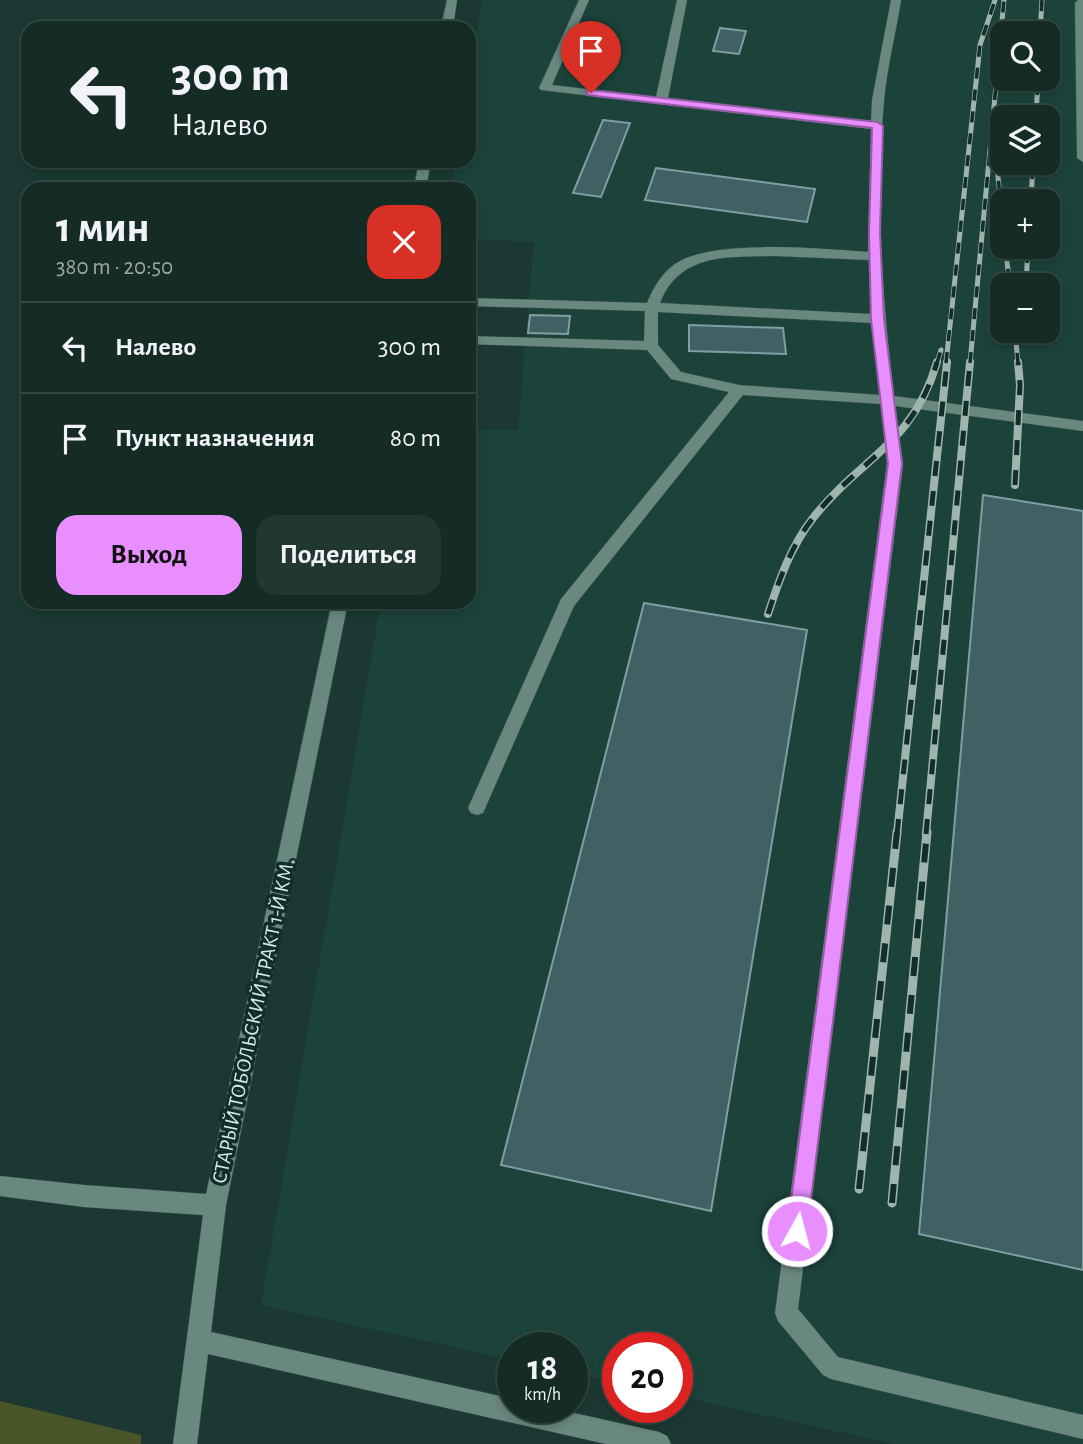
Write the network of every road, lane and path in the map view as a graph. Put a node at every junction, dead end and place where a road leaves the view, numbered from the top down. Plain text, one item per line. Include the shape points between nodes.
1 (452, 0) edge
2 (584, 0) edge
3 (682, 0) edge
4 (896, 0) edge
5 (1083, 1) edge
6 (448, 21) edge
7 (661, 101) junction
8 (877, 126) junction
9 (1083, 158) edge
10 (875, 256) junction
11 (476, 302) edge
12 (652, 307) junction
13 (877, 319) junction
14 (476, 340) edge
15 (651, 346) junction
16 (739, 390) junction
17 (889, 400) junction
18 (1083, 426) edge
19 (339, 609) edge
20 (477, 808) dead end
21 (0, 1186) edge
22 (215, 1205) junction
23 (197, 1340) junction
24 (1083, 1427) edge
25 (185, 1444) edge
26 (659, 1444) edge

1 - 6 lane
2 - 7 lane via 545,88
3 - 7 lane
4 - 8 lane
5 - 9 lane
7 - 8 lane
8 - 10 lane
10 - 12 lane via 727,253 684,263 666,281
10 - 13 lane
11 - 12 lane
12 - 13 lane
12 - 15 lane
13 - 17 lane
14 - 15 lane
15 - 16 lane via 676,376
16 - 17 lane
16 - 20 lane via 568,603
17 - 18 lane
17 - 24 lane via 895,464 786,1313 831,1367
19 - 22 lane, СТАРЫЙ ТОБОЛЬСКИЙ ТРАКТ 1-Й КМ.
21 - 22 lane
22 - 23 lane, СТАРЫЙ ТОБОЛЬСКИЙ ТРАКТ 1-Й КМ.
23 - 25 lane, СТАРЫЙ ТОБОЛЬСКИЙ ТРАКТ 1-Й КМ.
23 - 26 lane

